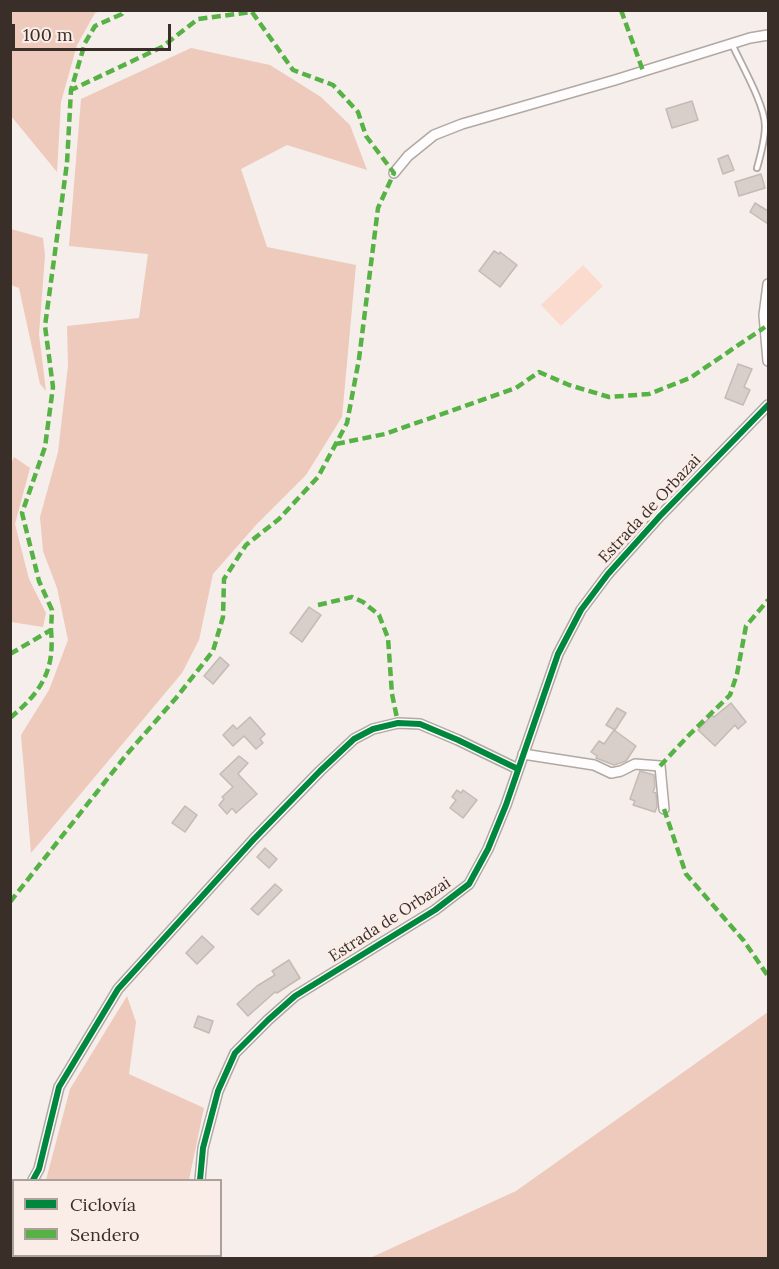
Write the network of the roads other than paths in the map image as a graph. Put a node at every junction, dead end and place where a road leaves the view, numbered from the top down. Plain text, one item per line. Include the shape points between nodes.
1 (768, 35) edge
2 (732, 44) junction
3 (757, 168) dead end
4 (394, 172) dead end
5 (768, 284) edge
6 (768, 360) edge
7 (768, 405) edge
8 (523, 754) junction
9 (518, 769) junction
10 (664, 809) dead end
11 (34, 1179) edge
12 (200, 1179) edge

1 - 2 street
2 - 3 lane via 763,112 764,135
2 - 4 street via 462,124 435,135
5 - 6 street via 764,315
7 - 8 street, Estrada de Orbazai via 660,516 581,610 558,654
8 - 9 street, Estrada de Orbazai
8 - 10 street via 594,765 611,773 635,764 660,766
9 - 11 street via 420,724 398,723 354,739 254,839 118,988 59,1087
9 - 12 street, Estrada de Orbazai via 488,849 469,885 295,996 235,1053 218,1091 203,1148

